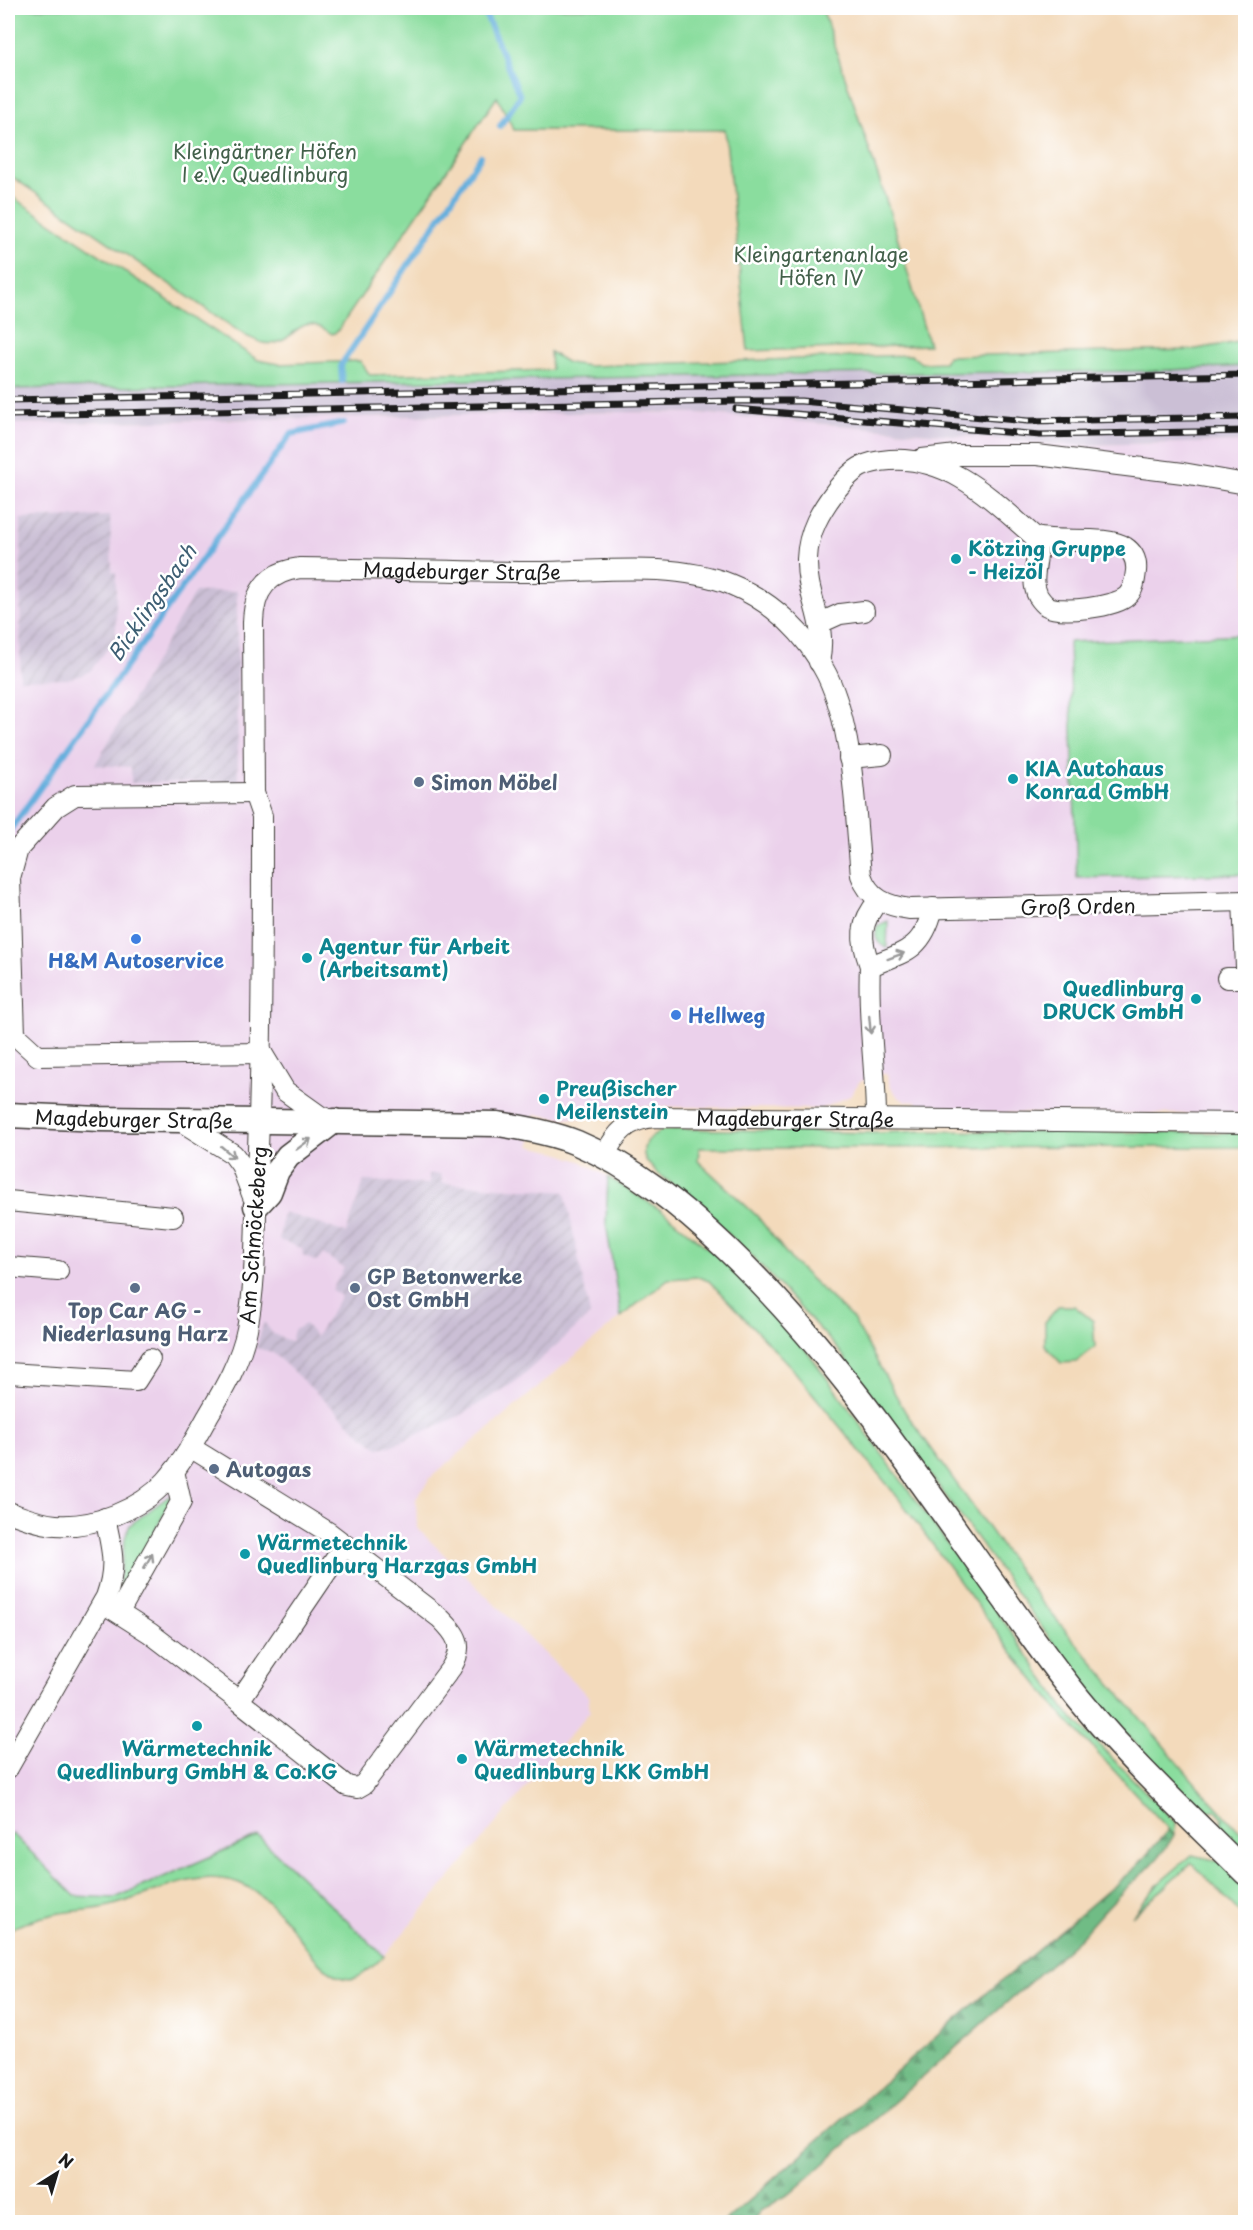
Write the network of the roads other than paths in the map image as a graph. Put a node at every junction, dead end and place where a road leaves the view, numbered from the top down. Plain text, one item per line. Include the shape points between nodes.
1 (914, 460) junction
2 (1245, 484) edge
3 (1035, 537) junction
4 (864, 611) dead end
5 (820, 623) junction
6 (819, 662) junction
7 (882, 755) dead end
8 (849, 758) junction
9 (254, 793) junction
10 (879, 900) junction
11 (1244, 901) edge
12 (933, 908) junction
13 (870, 966) junction
14 (1245, 967) edge
15 (262, 1053) junction
16 (8, 1115) edge
17 (876, 1119) junction
18 (179, 1120) junction
19 (259, 1120) junction
20 (334, 1121) junction
21 (1245, 1123) edge
22 (604, 1156) junction
23 (8, 1200) edge
24 (256, 1206) junction
25 (173, 1217) dead end
26 (8, 1267) edge
27 (58, 1272) dead end
28 (150, 1359) dead end
29 (8, 1373) edge
30 (190, 1447) junction
31 (174, 1471) junction
32 (8, 1512) edge
33 (105, 1518) junction
34 (345, 1545) junction
35 (111, 1607) junction
36 (239, 1701) junction
37 (8, 1768) edge
38 (1245, 1873) edge

1 - 2 street via 956,455 1037,455
1 - 3 street via 943,468 965,480
1 - 5 street via 875,461 860,466 846,477 823,508 812,532 807,560 810,596
3 - 3 street via 1105,541 1126,548 1136,563 1131,591 1109,606 1047,606 1035,586
4 - 5 street via 840,614
5 - 6 street via 823,640
6 - 8 street, Magdeburger Straße via 837,699
6 - 9 street, Magdeburger Straße via 794,627 764,602 729,584 690,573 300,567 284,570 266,583 254,610
7 - 8 street
8 - 10 street, Magdeburger Straße via 861,875 867,889
9 - 15 street, Magdeburger Straße via 262,816
9 - 15 street via 75,795 56,807 18,849 10,878 15,1035 38,1056
10 - 12 street, Groß Orden via 910,909
10 - 13 street via 864,923 863,947
11 - 12 street, Groß Orden
11 - 14 street
13 -> 12 street via 906,953 927,927
13 -> 17 street via 868,997
15 - 19 street, Magdeburger Straße
15 - 20 street, Magdeburger Straße via 285,1091
16 - 18 main road, Magdeburger Straße
17 - 21 street, Magdeburger Straße
17 - 22 street, Magdeburger Straße via 645,1118 621,1130
18 - 19 main road, Magdeburger Straße
18 -> 24 street via 232,1154 241,1165
19 - 20 main road, Magdeburger Straße
19 - 24 street, Am Schmöckeberg
20 - 22 main road, Magdeburger Straße via 512,1126 551,1134
24 -> 20 main road via 269,1192 288,1156
22 - 38 main road via 653,1186 707,1230 813,1339 1078,1699
23 - 25 street
24 - 30 street, Am Schmöckeberg via 247,1331 233,1370
26 - 27 street
28 - 29 street via 136,1381
30 - 31 street, Am Schmöckeberg
30 - 34 street
31 - 33 street, Am Schmöckeberg via 152,1494
35 -> 31 street via 182,1502
32 - 33 street via 55,1525
33 - 35 street via 114,1560
34 - 36 street
34 - 36 street via 454,1631 458,1650 451,1668 364,1785 357,1788 347,1786
35 - 36 street
35 - 37 street

